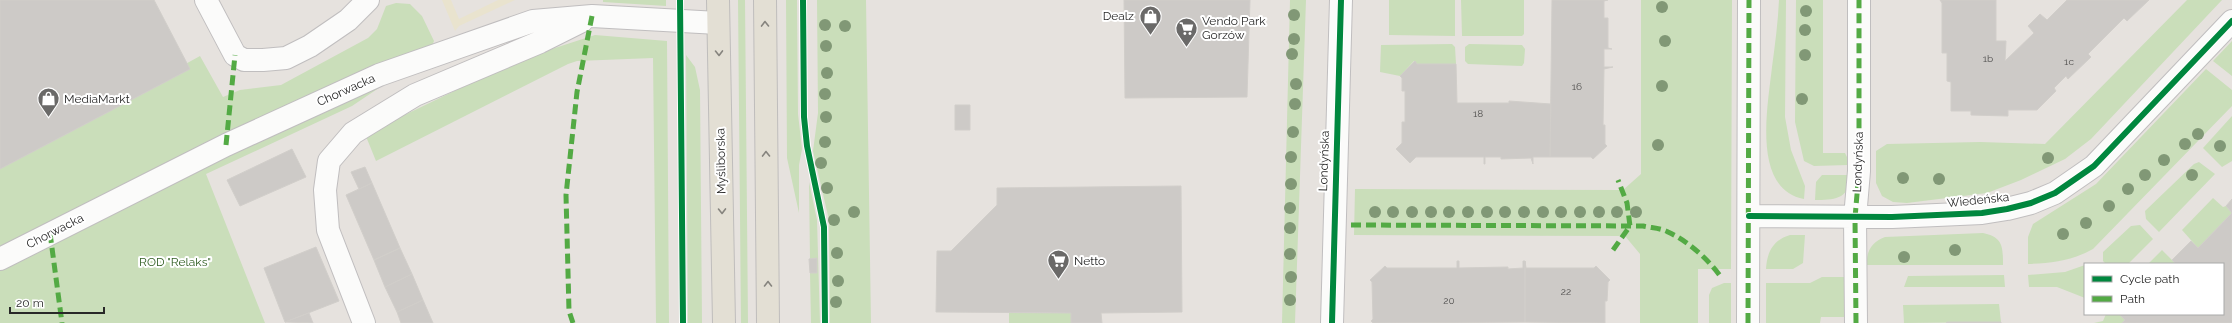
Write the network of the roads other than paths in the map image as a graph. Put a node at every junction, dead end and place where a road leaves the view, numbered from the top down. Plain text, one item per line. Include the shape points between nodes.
1 (206, 0) edge
2 (368, 0) edge
3 (718, 0) edge
4 (764, 0) edge
5 (1341, 0) edge
6 (1750, 0) edge
7 (1859, 0) edge
8 (594, 8) edge
9 (2232, 21) edge
10 (718, 23) junction
11 (1749, 216) junction
12 (1855, 218) junction
13 (0, 259) edge
14 (364, 323) edge
15 (724, 323) edge
16 (768, 323) edge
17 (1332, 323) edge
18 (1748, 323) edge
19 (1856, 323) edge

1 - 2 street via 235,55 244,60 263,60 286,58 310,46 348,20
3 - 10 main road, Myśliborska
16 -> 4 main road
5 - 17 street, Londyńska
6 - 11 street
7 - 12 street, Londyńska via 1859,171
8 - 10 street, Chorwacka
8 - 13 street, Chorwacka via 534,21 379,75 226,145
8 - 14 street via 540,42 415,95 353,133 329,161 325,190 328,230
9 - 12 street, Wiedeńska via 2094,166 2055,192 2024,204 1982,213
10 -> 15 main road, Myśliborska
11 - 12 street, Wiedeńska
11 - 18 street
12 - 19 street, Londyńska

